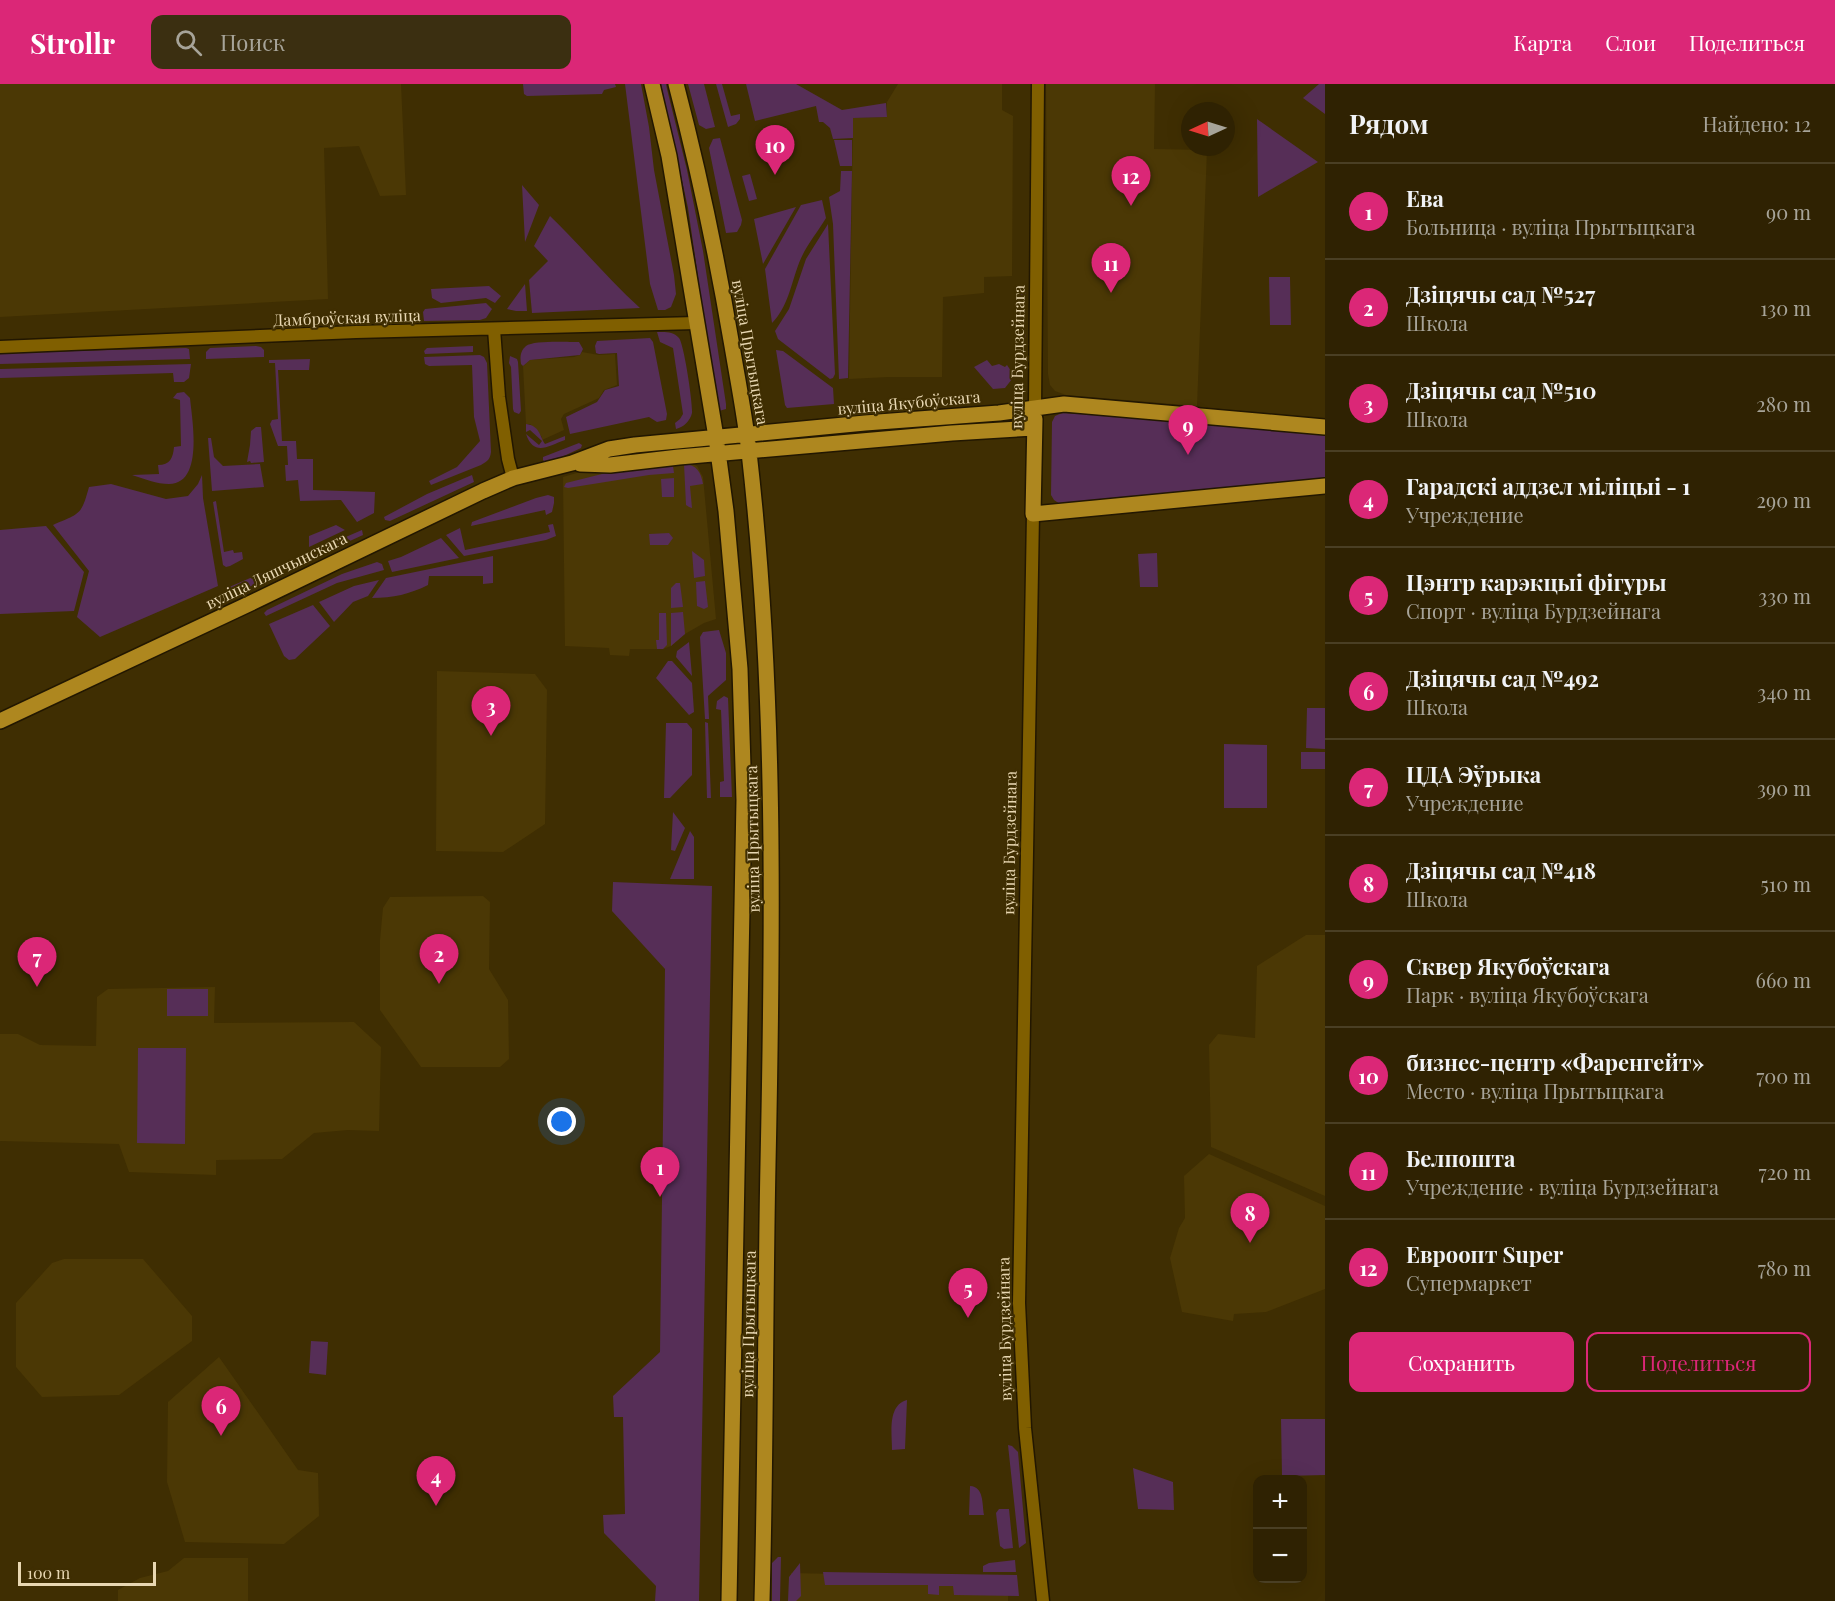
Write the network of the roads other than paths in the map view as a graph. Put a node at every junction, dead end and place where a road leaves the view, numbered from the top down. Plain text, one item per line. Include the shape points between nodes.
1 (652, 84) edge
2 (676, 84) edge
3 (1038, 84) edge
4 (696, 323) junction
5 (495, 329) junction
6 (0, 347) edge
7 (1035, 407) junction
8 (1325, 427) edge
9 (1034, 428) junction
10 (747, 434) junction
11 (716, 437) junction
12 (749, 450) junction
13 (718, 454) junction
14 (572, 464) junction
15 (513, 478) junction
16 (1325, 486) edge
17 (1033, 514) junction
18 (0, 721) edge
19 (729, 1601) edge
20 (762, 1601) edge
21 (1043, 1601) edge

1 - 4 main road, вуліца Прытыцкага via 669,156
2 - 10 main road, вуліца Прытыцкага via 715,248
3 - 7 street, вуліца Бурдзейнага
4 - 5 street, Дамброўская вуліца
4 - 11 main road, вуліца Прытыцкага
5 - 6 street, Дамброўская вуліца
5 - 15 street via 499,397
7 - 8 main road, вуліца Якубоўскага via 1064,404
7 - 9 main road, вуліца Бурдзейнага
7 - 10 main road, вуліца Якубоўскага
9 - 12 main road, вуліца Якубоўскага
9 - 17 main road, вуліца Бурдзейнага
10 - 11 main road, вуліца Ляшчынскага
10 - 12 main road, вуліца Прытыцкага
11 - 13 main road, вуліца Прытыцкага
11 - 14 main road, вуліца Ляшчынскага via 609,449
12 - 13 main road, вуліца Ляшчынскага
12 - 20 main road, вуліца Прытыцкага via 766,645 771,801
13 - 14 main road, вуліца Ляшчынскага via 610,465
13 - 19 main road, вуліца Прытыцкага via 740,669 744,800
14 - 15 main road, вуліца Ляшчынскага
15 - 18 main road, вуліца Ляшчынскага
16 - 17 main road
17 - 21 street, вуліца Бурдзейнага via 1019,1303 1025,1428

